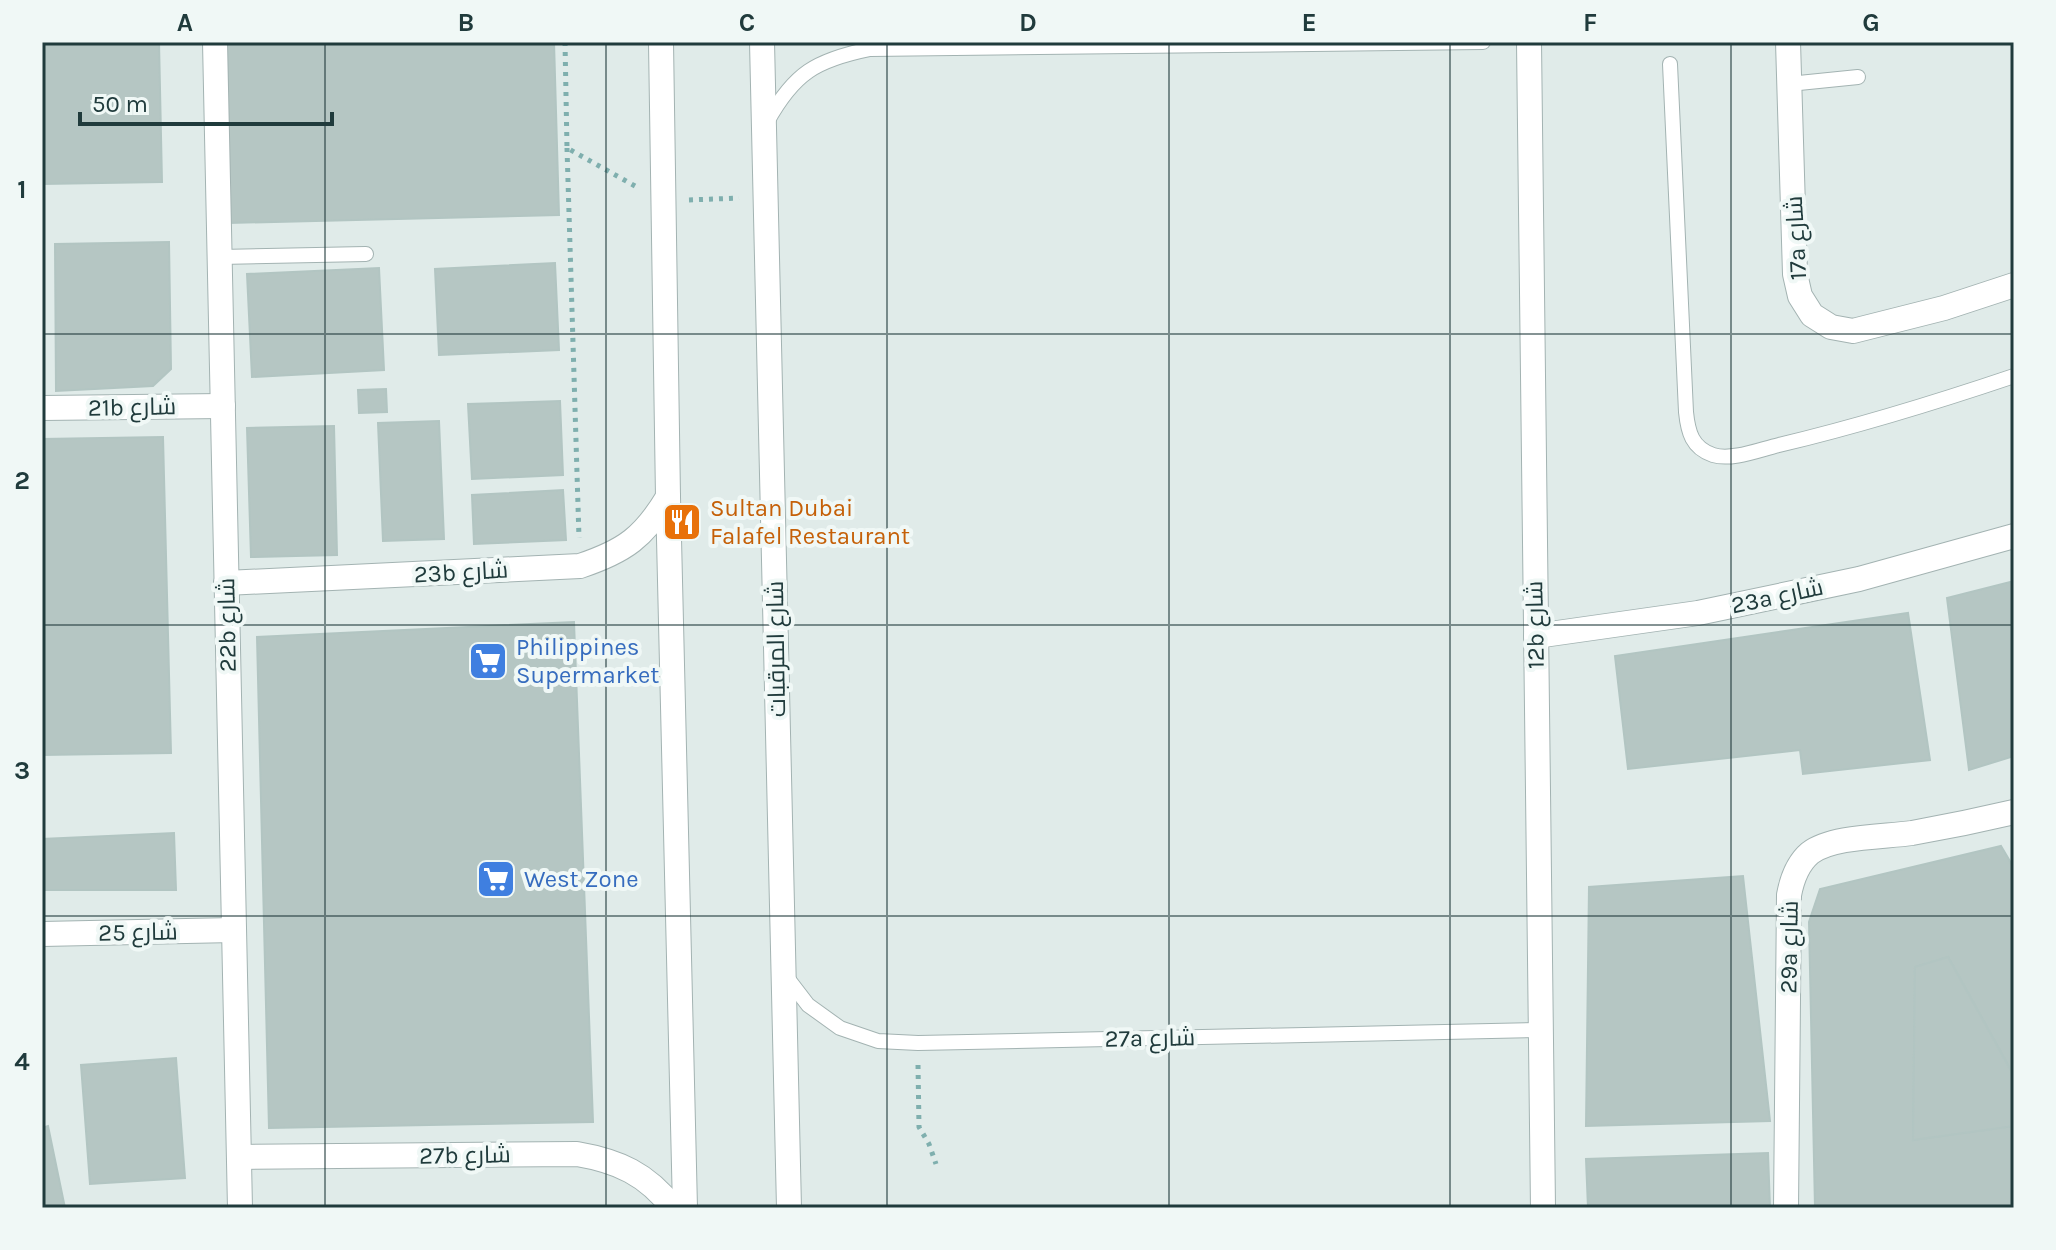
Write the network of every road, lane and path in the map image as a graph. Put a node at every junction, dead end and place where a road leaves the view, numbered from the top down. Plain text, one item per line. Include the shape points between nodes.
1 (215, 42) edge
2 (565, 42) edge
3 (661, 42) edge
4 (762, 42) edge
5 (1483, 42) edge
6 (1529, 42) edge
7 (1788, 42) edge
8 (1670, 64) dead end
9 (1858, 77) dead end
10 (1789, 84) junction
11 (763, 129) junction
12 (567, 148) junction
13 (764, 197) junction
14 (664, 201) junction
15 (366, 254) dead end
16 (220, 257) junction
17 (2014, 285) edge
18 (2014, 376) edge
19 (223, 406) junction
20 (42, 408) edge
21 (668, 497) junction
22 (2014, 536) edge
23 (580, 566) junction
24 (226, 583) junction
25 (1536, 636) junction
26 (2014, 812) edge
27 (234, 930) junction
28 (42, 934) edge
29 (784, 973) junction
30 (1541, 1030) junction
31 (918, 1043) junction
32 (239, 1157) junction
33 (936, 1164) dead end
34 (240, 1208) edge
35 (673, 1208) edge
36 (685, 1208) edge
37 (789, 1208) edge
38 (1543, 1208) edge
39 (1786, 1208) edge

1 - 16 street, 22b شارع
2 - 12 path
3 - 14 street
4 - 11 street, شارع المرقبات
5 - 11 lane via 870,49 836,56 805,73 780,98
6 - 25 street, 12b شارع
7 - 10 street, 17a شارع
8 - 18 lane via 1686,412 1688,431 1699,447 1715,456 1735,456 1838,431
9 - 10 lane
10 - 17 street, 17a شارع via 1795,274 1812,315 1831,327 1853,331
11 - 13 street, شارع المرقبات
12 - 14 path
12 - 23 path
13 - 14 path
13 - 29 street, شارع المرقبات
14 - 21 street
15 - 16 lane
16 - 19 street, 22b شارع
19 - 20 street, 21b شارع
19 - 24 street, 22b شارع
21 - 23 street, 23b شارع via 632,542
21 - 36 street
22 - 25 street, 23a شارع via 1859,579 1698,613
23 - 24 street, 23b شارع
24 - 27 street, 22b شارع
25 - 30 street, 12b شارع
26 - 39 street, 29a شارع via 1826,844 1800,864 1789,895
27 - 28 street, شارع 25
27 - 32 street, 22b شارع
29 - 31 lane, 27a شارع via 808,1005 840,1028 878,1041
29 - 37 street, شارع المرقبات
30 - 31 lane, 27a شارع
30 - 38 street, 12b شارع
31 - 33 path via 919,1127
32 - 34 street, 22b شارع
32 - 35 street, 27b شارع via 577,1154 630,1169

